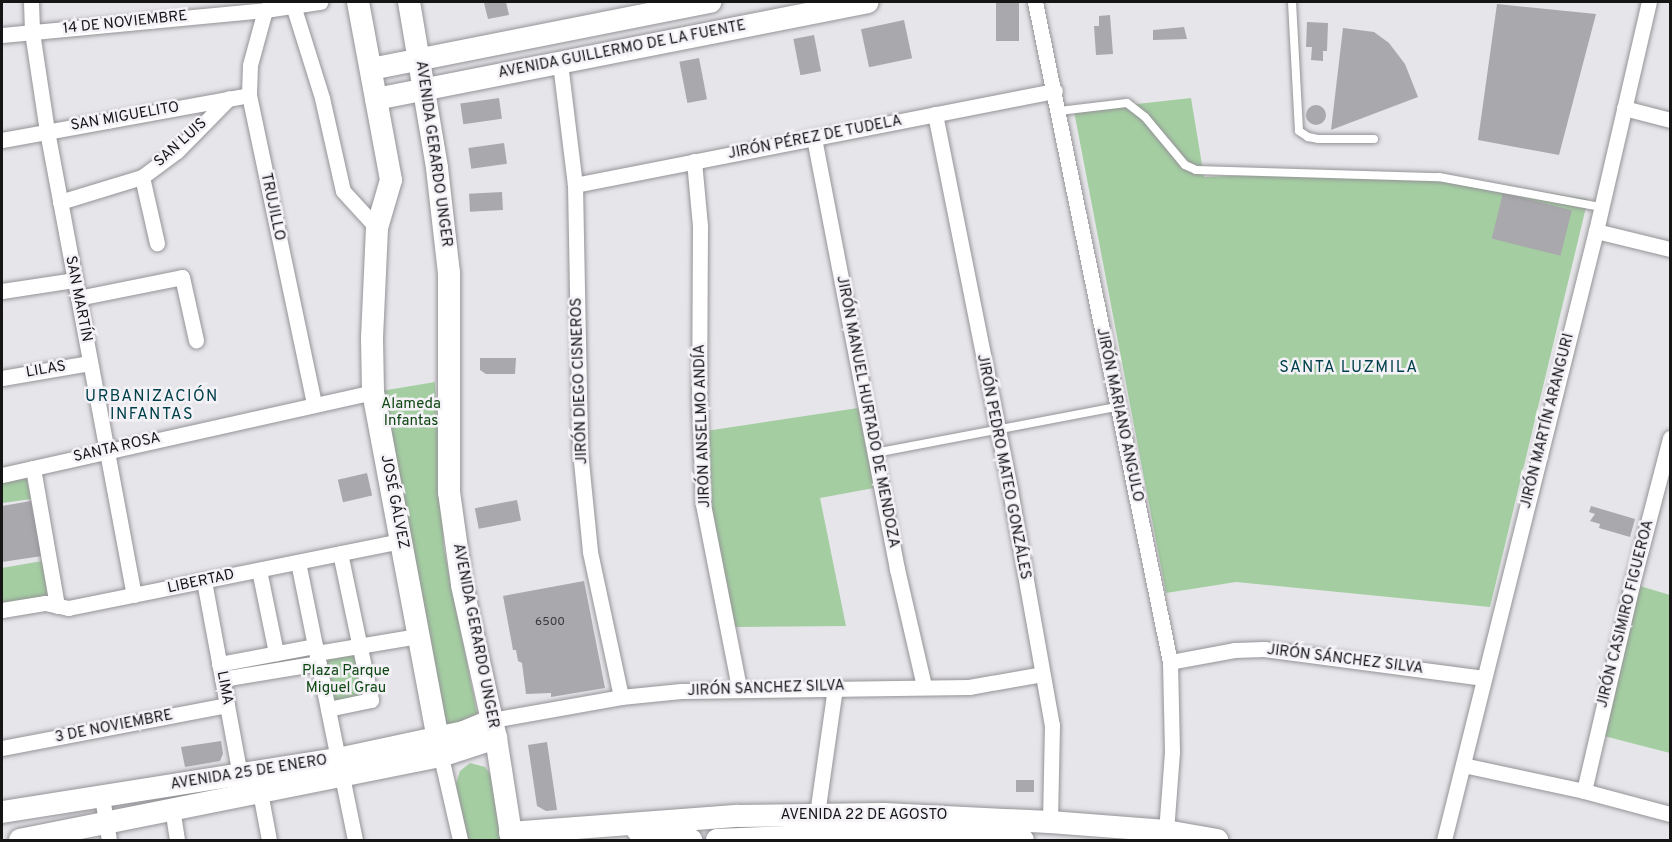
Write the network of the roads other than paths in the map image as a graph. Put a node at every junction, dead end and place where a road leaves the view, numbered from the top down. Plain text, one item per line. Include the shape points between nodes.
1 (30, 2) edge
2 (320, 2) edge
3 (358, 2) edge
4 (410, 2) edge
5 (710, 2) edge
6 (868, 2) edge
7 (1035, 2) edge
8 (1292, 2) edge
9 (1649, 2) edge
10 (293, 4) edge
11 (266, 10) junction
12 (32, 32) junction
13 (2, 35) edge
14 (420, 59) junction
15 (560, 63) junction
16 (371, 69) junction
17 (425, 89) junction
18 (1055, 91) junction
19 (249, 95) junction
20 (229, 98) junction
21 (376, 99) junction
22 (1624, 108) junction
23 (1059, 111) junction
24 (935, 114) junction
25 (1671, 120) edge
26 (47, 131) junction
27 (814, 138) junction
28 (1374, 139) dead end
29 (2, 140) edge
30 (694, 161) junction
31 (142, 177) junction
32 (575, 185) junction
33 (60, 202) junction
34 (1601, 207) junction
35 (377, 228) junction
36 (1596, 231) junction
37 (157, 243) dead end
38 (1671, 249) edge
39 (75, 280) junction
40 (2, 291) edge
41 (78, 298) junction
42 (195, 340) dead end
43 (90, 363) junction
44 (2, 378) edge
45 (373, 392) junction
46 (314, 404) junction
47 (1117, 407) junction
48 (997, 429) junction
49 (1671, 438) edge
50 (107, 450) junction
51 (875, 453) junction
52 (33, 468) junction
53 (2, 474) edge
54 (401, 541) junction
55 (340, 553) junction
56 (298, 562) junction
57 (259, 570) junction
58 (204, 581) junction
59 (134, 595) junction
60 (57, 606) junction
61 (2, 610) edge
62 (418, 636) junction
63 (360, 646) junction
64 (276, 653) junction
65 (317, 654) junction
66 (1170, 662) junction
67 (219, 664) junction
68 (1042, 674) junction
69 (1484, 678) junction
70 (222, 680) junction
71 (924, 686) junction
72 (835, 687) junction
73 (739, 688) junction
74 (621, 697) junction
75 (227, 705) junction
76 (328, 709) junction
77 (494, 729) junction
78 (2, 748) edge
79 (439, 748) junction
80 (1463, 765) junction
81 (340, 767) junction
82 (239, 773) junction
83 (1584, 791) junction
84 (252, 794) junction
85 (102, 797) junction
86 (172, 808) junction
87 (2, 812) edge
88 (817, 814) junction
89 (1671, 814) edge
90 (1050, 822) junction
91 (607, 826) junction
92 (108, 831) edge
93 (1166, 831) junction
94 (511, 837) edge
95 (21, 840) edge
96 (177, 840) edge
97 (269, 840) edge
98 (355, 840) edge
99 (460, 840) edge
100 (691, 840) edge
101 (717, 840) edge
102 (1023, 840) edge
103 (1217, 840) edge
104 (1444, 840) edge

1 - 12 street, SAN MARTÍN
2 - 10 street, 14 DE NOVIEMBRE
3 - 16 main road
4 - 14 main road, AVENIDA GERARDO UNGER
5 - 14 main road, AVENIDA GUILLERMO DE LA FUENTE
6 - 15 main road, AVENIDA GUILLERMO DE LA FUENTE
7 - 18 street, JIRÓN MARIANO ANGULO
8 - 28 lane via 1299,131 1318,139
9 - 22 street, JIRÓN MARTÍN ARANGURI
10 - 11 street, 14 DE NOVIEMBRE
10 - 35 street via 322,98 343,191
11 - 12 street, 14 DE NOVIEMBRE
11 - 19 street, TRUJILLO via 250,65
12 - 13 street, 14 DE NOVIEMBRE
12 - 26 street, SAN MARTÍN
14 - 16 main road, AVENIDA GUILLERMO DE LA FUENTE
14 - 17 main road, AVENIDA GERARDO UNGER
15 - 17 main road, AVENIDA GUILLERMO DE LA FUENTE
15 - 32 street, JIRÓN DIEGO CISNEROS
16 - 21 main road
17 - 21 main road, AVENIDA GUILLERMO DE LA FUENTE
17 - 77 main road, AVENIDA GERARDO UNGER via 449,273 449,492 462,585
18 - 23 street, JIRÓN MARIANO ANGULO
18 - 24 street, JIRÓN PÉREZ DE TUDELA
19 - 20 street, SAN MIGUELITO
19 - 46 street, TRUJILLO
20 - 26 street, SAN MIGUELITO
20 - 31 street, SAN LUIS via 177,151
21 - 35 main road, JOSÉ GÁLVEZ via 391,180
22 - 25 street
22 - 34 street, JIRÓN MARTÍN ARANGURI
23 - 34 lane via 1127,103 1145,117 1185,165 1196,170 1439,177
23 - 47 street, JIRÓN MARIANO ANGULO
24 - 27 street, JIRÓN PÉREZ DE TUDELA
24 - 48 street, JIRÓN PEDRO MATEO GONZÁLES
26 - 29 street, SAN MIGUELITO
26 - 33 street, SAN MARTÍN
27 - 30 street, JIRÓN PÉREZ DE TUDELA
27 - 51 street, JIRÓN MANUEL HURTADO DE MENDOZA
30 - 32 street, JIRÓN PÉREZ DE TUDELA
30 - 73 street, JIRÓN ANSELMO ANDÍA via 700,226 703,504
31 - 33 street, SAN LUIS
31 - 37 street
32 - 74 street, JIRÓN DIEGO CISNEROS via 580,451 590,552
33 - 39 street, SAN MARTÍN
34 - 36 street, JIRÓN MARTÍN ARANGURI
35 - 45 main road, JOSÉ GÁLVEZ
36 - 38 street
36 - 69 street, JIRÓN MARTÍN ARANGURI
39 - 40 street
39 - 41 street, SAN MARTÍN
41 - 42 street via 182,277
41 - 43 street, SAN MARTÍN
43 - 44 street, LILAS
43 - 50 street, SAN MARTÍN
45 - 46 street, SANTA ROSA
45 - 54 main road, JOSÉ GÁLVEZ
46 - 50 street, SANTA ROSA
47 - 48 lane
47 - 66 street, JIRÓN MARIANO ANGULO
48 - 51 lane
48 - 68 street, JIRÓN PEDRO MATEO GONZÁLES
49 - 83 street, JIRÓN CASIMIRO FIGUEROA
50 - 52 street, SANTA ROSA
50 - 59 street, SAN MARTÍN
51 - 71 street, JIRÓN MANUEL HURTADO DE MENDOZA
52 - 53 street, SANTA ROSA
52 - 60 street
54 - 55 street, LIBERTAD
54 - 62 main road, JOSÉ GÁLVEZ
55 - 56 street, LIBERTAD
55 - 63 street
56 - 57 street, LIBERTAD
56 - 65 street
57 - 58 street, LIBERTAD
57 - 64 street
58 - 59 street, LIBERTAD
58 - 67 street, LIMA
59 - 60 street, LIBERTAD via 69,608
60 - 61 street, LIBERTAD via 45,603
62 - 63 street
62 - 79 main road, JOSÉ GÁLVEZ
63 - 65 street
63 - 76 street via 371,700
64 - 65 street
64 - 67 street
65 - 70 street
65 - 76 street
66 - 69 street, JIRÓN SÁNCHEZ SILVA via 1234,650 1264,649
66 - 93 street, JIRÓN MARIANO ANGULO via 1172,752
67 - 70 street, LIMA
68 - 71 street, JIRÓN SANCHEZ SILVA via 969,687
68 - 90 street, JIRÓN PEDRO MATEO GONZÁLES via 1052,725
69 - 80 street, JIRÓN MARTÍN ARANGURI
70 - 75 street, LIMA
71 - 72 street, JIRÓN SANCHEZ SILVA
72 - 73 street, JIRÓN SANCHEZ SILVA
72 - 88 street
73 - 74 street, JIRÓN SANCHEZ SILVA
74 - 77 street, JIRÓN SANCHEZ SILVA
75 - 78 street, 3 DE NOVIEMBRE
75 - 82 street, LIMA
76 - 81 street
77 - 79 main road, AVENIDA 25 DE ENERO
77 - 94 main road, AVENIDA GERARDO UNGER
79 - 81 main road, AVENIDA 25 DE ENERO
79 - 99 street
80 - 83 street
80 - 104 street, JIRÓN MARTÍN ARANGURI
81 - 82 main road, AVENIDA 25 DE ENERO
81 - 84 main road, AVENIDA 25 DE ENERO
81 - 98 street
82 - 84 street, LIMA
82 - 85 main road, AVENIDA 25 DE ENERO
83 - 89 street
84 - 86 main road, AVENIDA 25 DE ENERO
84 - 97 street, LIMA
85 - 87 main road, AVENIDA 25 DE ENERO
85 - 92 street
86 - 92 main road, AVENIDA 25 DE ENERO
86 - 96 street
88 - 90 main road, AVENIDA 22 DE AGOSTO
88 - 91 main road, AVENIDA 22 DE AGOSTO
90 - 93 main road, AVENIDA 22 DE AGOSTO
91 - 94 main road, AVENIDA 22 DE AGOSTO
91 - 100 main road
92 - 95 main road, AVENIDA 25 DE ENERO
93 - 103 main road, AVENIDA 22 DE AGOSTO
101 - 102 main road, AVENIDA 22 DE AGOSTO via 882,833

